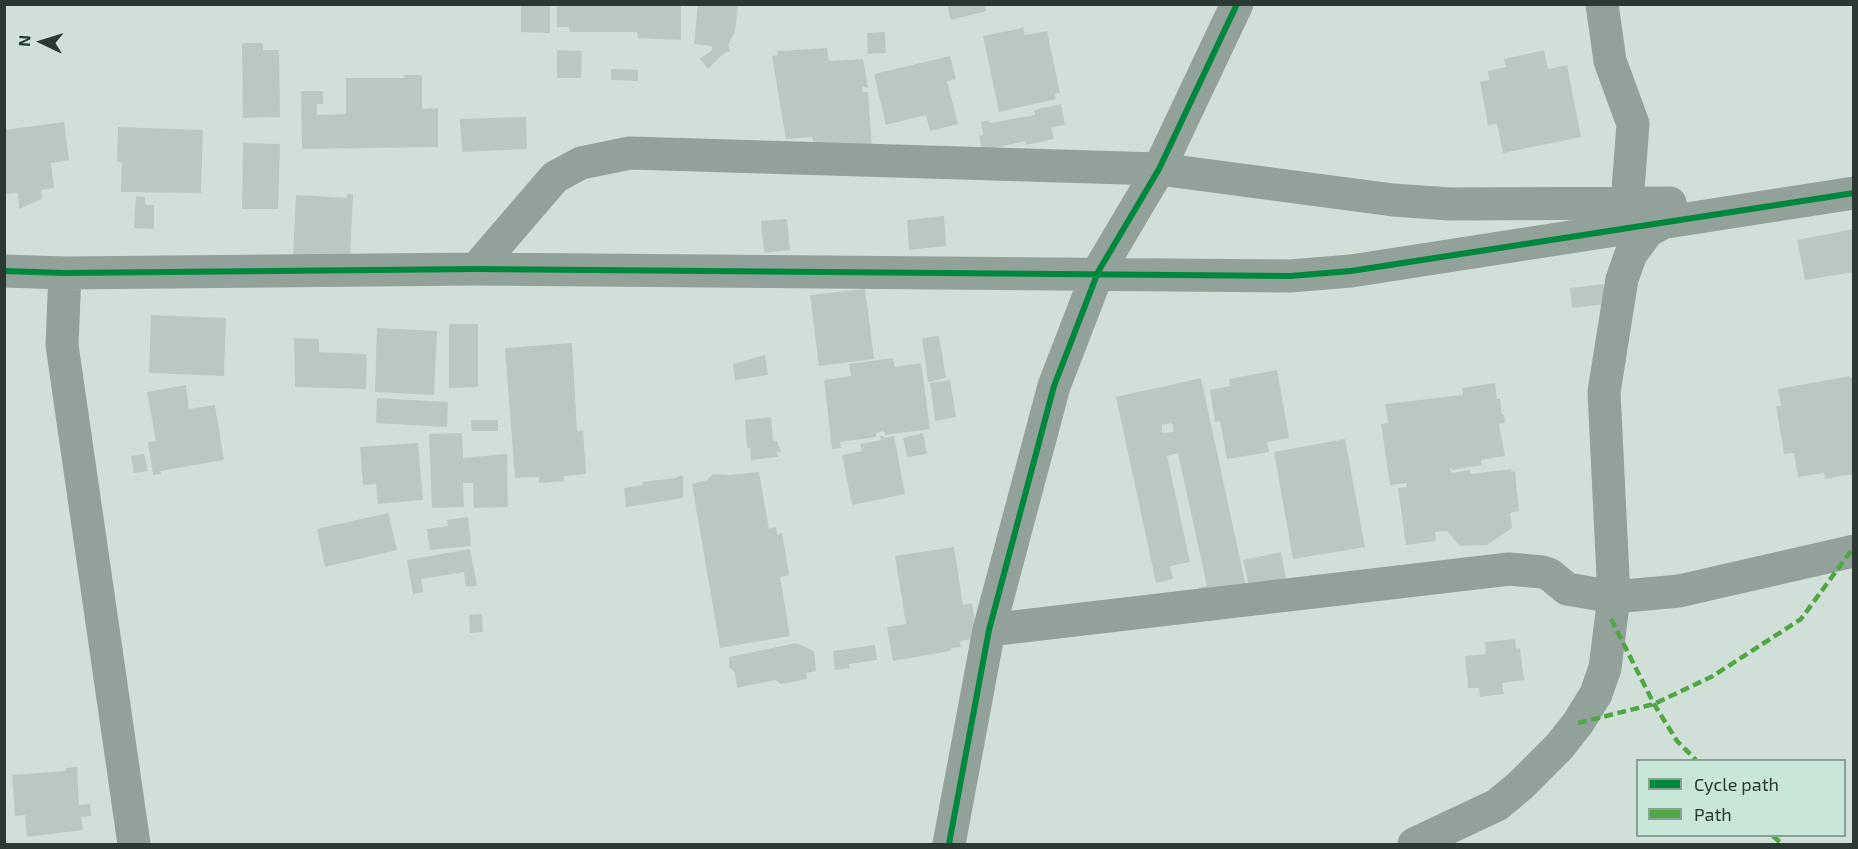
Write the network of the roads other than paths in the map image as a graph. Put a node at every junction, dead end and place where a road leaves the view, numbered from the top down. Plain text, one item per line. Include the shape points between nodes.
1 (1237, 4) edge
2 (1602, 4) edge
3 (1159, 169) junction
4 (1854, 193) edge
5 (1627, 203) junction
6 (1783, 203) junction
7 (1668, 220) junction
8 (476, 269) junction
9 (4, 270) edge
10 (65, 273) junction
11 (1098, 273) junction
12 (1854, 551) edge
13 (1614, 597) junction
14 (989, 630) junction
15 (134, 844) edge
16 (949, 844) edge
17 (1414, 844) edge

1 - 3 street
2 - 5 street via 1610,61 1633,123
3 - 5 street via 1403,201
3 - 8 street via 630,153 602,157 555,177
3 - 11 street
4 - 6 street
5 - 6 street
6 - 7 street
7 - 11 street via 1320,275
7 - 13 street via 1648,231 1625,270 1604,392
8 - 10 street
8 - 11 street
9 - 10 street
10 - 15 street via 62,345
11 - 14 street via 1054,386
12 - 13 street via 1699,588
13 - 14 street via 1567,589 1542,572 1509,569
13 - 17 street via 1605,668 1596,694 1559,747 1497,805
14 - 16 street

